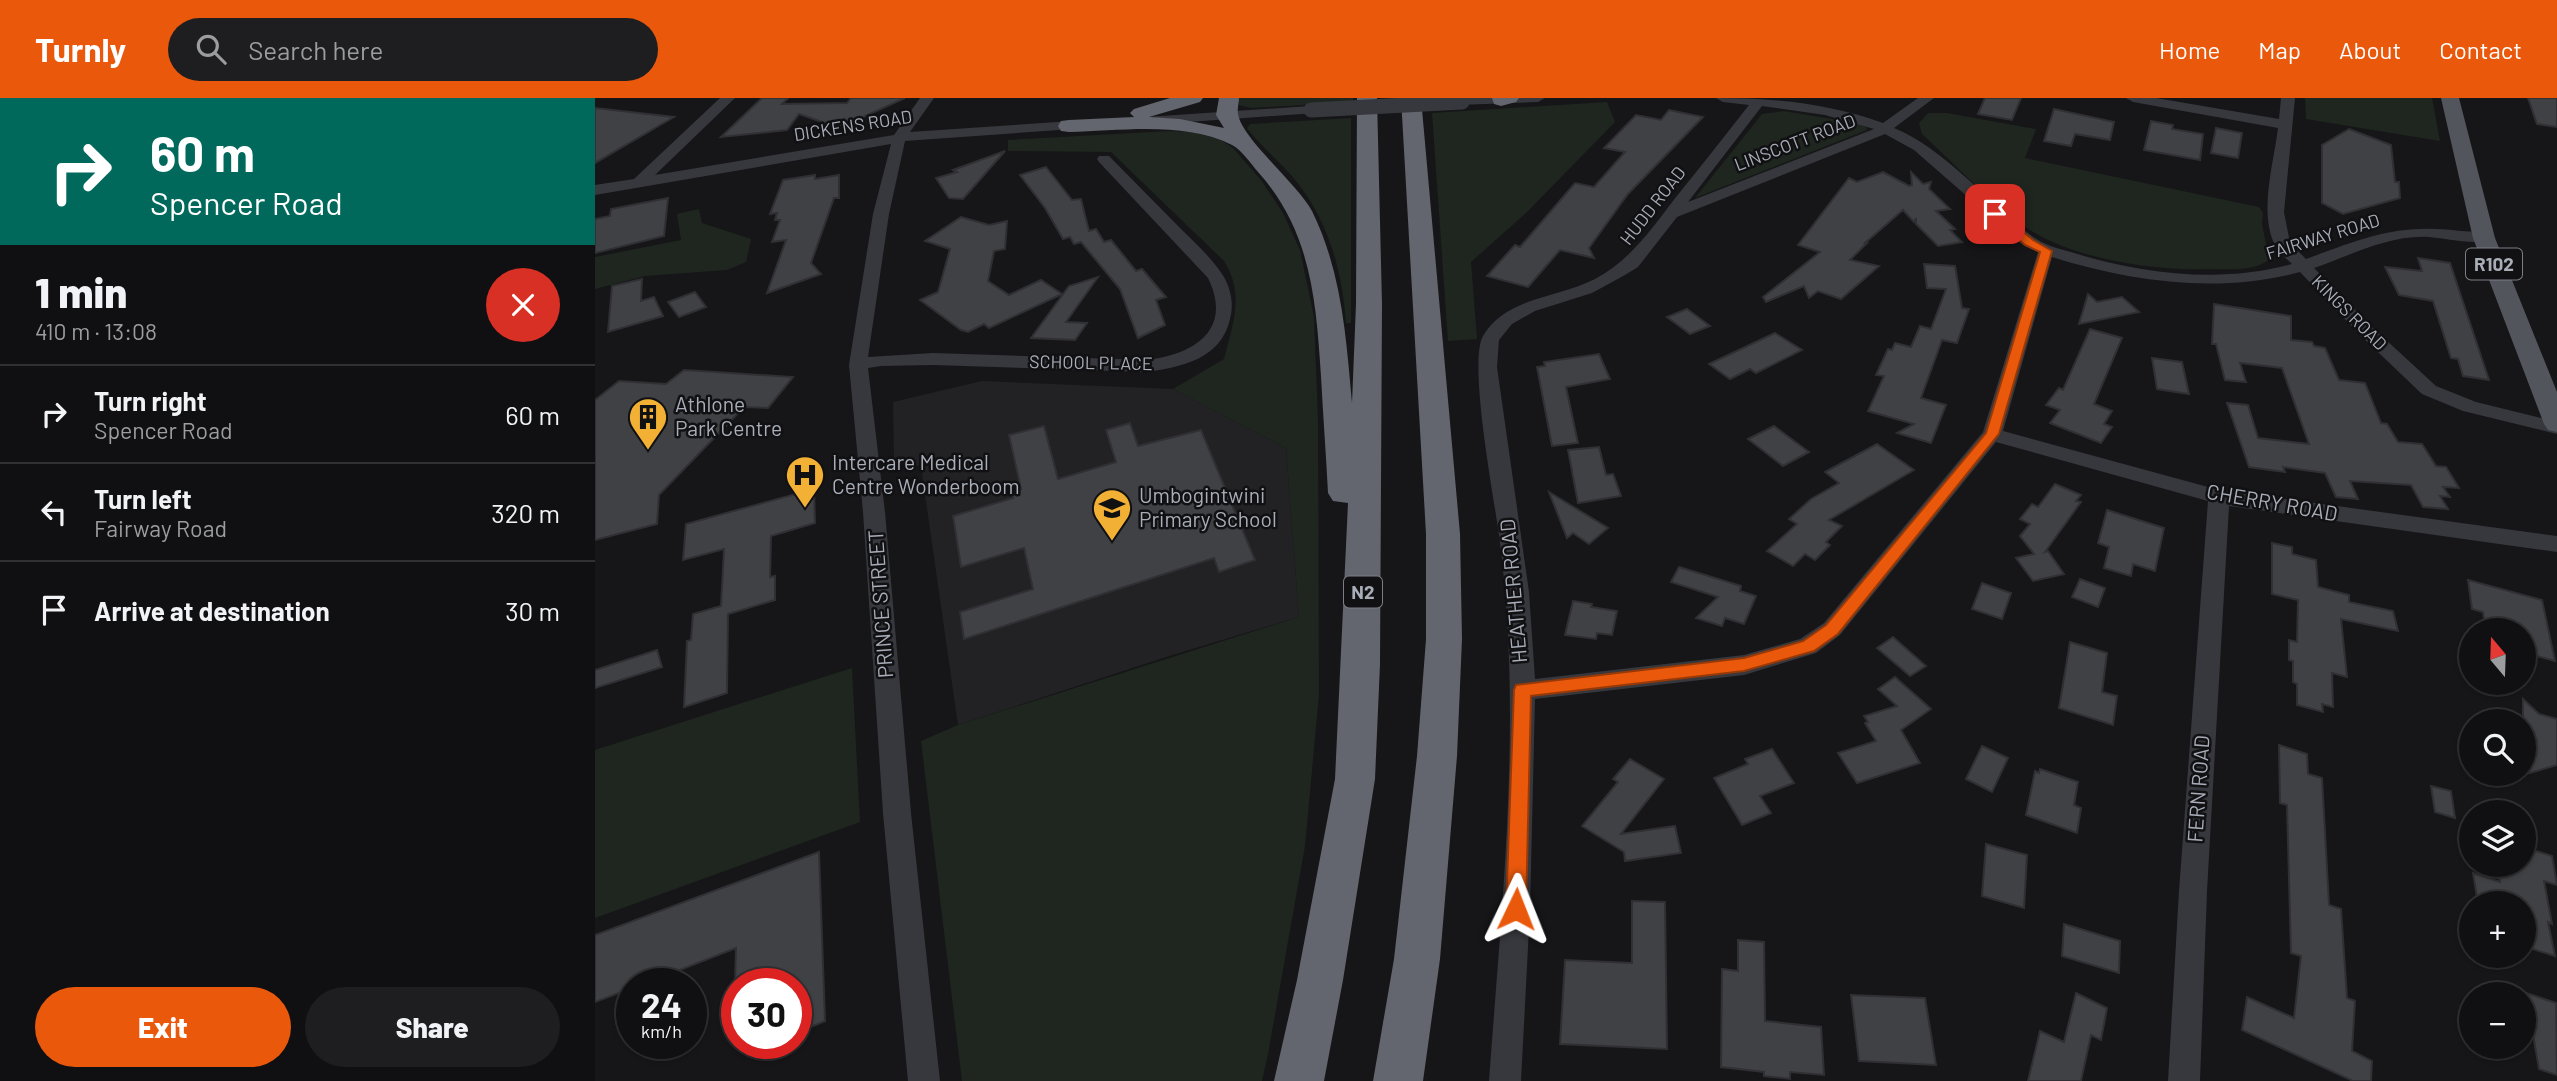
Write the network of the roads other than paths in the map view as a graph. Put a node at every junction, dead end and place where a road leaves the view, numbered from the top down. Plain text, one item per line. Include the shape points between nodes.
1 (728, 98) edge
2 (927, 98) edge
3 (1193, 98) edge
4 (1367, 98) edge
5 (1411, 98) edge
6 (1538, 98) edge
7 (1723, 98) edge
8 (1927, 98) edge
9 (2288, 98) edge
10 (2450, 98) edge
11 (1505, 99) edge
12 (2143, 99) edge
13 (1761, 100) edge
14 (1228, 107) edge
15 (1069, 125) junction
16 (2287, 125) junction
17 (1887, 128) junction
18 (898, 138) junction
19 (1243, 142) junction
20 (1104, 159) dead end
21 (638, 183) junction
22 (596, 190) edge
23 (1671, 214) junction
24 (2484, 238) junction
25 (2046, 251) junction
26 (2300, 265) junction
27 (1487, 354) joint
28 (858, 365) junction
29 (2557, 426) edge
30 (1992, 434) junction
31 (2219, 497) junction
32 (2557, 544) edge
33 (1363, 599) junction
34 (1523, 690) junction
35 (924, 1081) edge
36 (1299, 1081) edge
37 (1398, 1081) edge
38 (1505, 1081) edge
39 (2184, 1081) edge

1 - 21 street
2 - 18 street, PRINCE STREET
3 - 15 highway via 1156,111
4 - 33 highway, N2 via 1369,304
5 - 37 highway via 1443,534 1444,639 1417,959
6 - 11 street, DICKENS ROAD
7 - 13 street
8 - 17 street, LINSCOTT ROAD
9 - 16 street, KINGS ROAD
10 - 24 main road, R102
11 - 14 street, DICKENS ROAD, bridge via 1311,110
12 - 16 street
13 - 17 street, FAIRWAY ROAD
13 - 23 street, HUDD ROAD
14 - 15 street, DICKENS ROAD
14 - 19 highway
15 - 18 street, DICKENS ROAD
15 - 19 highway via 1182,124 1218,130
16 - 26 street, KINGS ROAD via 2275,215 2282,244
17 - 23 street, LINSCOTT ROAD
17 - 25 street, FAIRWAY ROAD via 1919,147 2014,231
18 - 21 street, DICKENS ROAD
18 - 28 street, PRINCE STREET via 881,214
19 - 33 highway via 1285,188 1319,258 1330,307 1351,562
20 - 28 street, SCHOOL PLACE via 1219,281 1224,294 1222,321 1208,347 1183,360 1146,366 919,359
21 - 22 street, DICKENS ROAD
23 - 27 street, HUDD ROAD via 1632,263 1607,281 1501,323
24 - 26 street, FAIRWAY ROAD via 2425,232 2389,236
24 - 29 main road, R102
25 - 26 street, FAIRWAY ROAD via 2132,271 2205,278 2265,275
25 - 30 street
26 - 29 street, KINGS ROAD via 2429,390 2470,407
27 - 34 street, HEATHER ROAD via 1518,592
28 - 35 street, PRINCE STREET
30 - 31 street, CHERRY ROAD
30 - 34 street via 1832,629 1808,646 1744,665
31 - 32 street, CHERRY ROAD
31 - 39 street, FERN ROAD
33 - 36 highway, N2 via 1355,779
34 - 38 street, HEATHER ROAD

